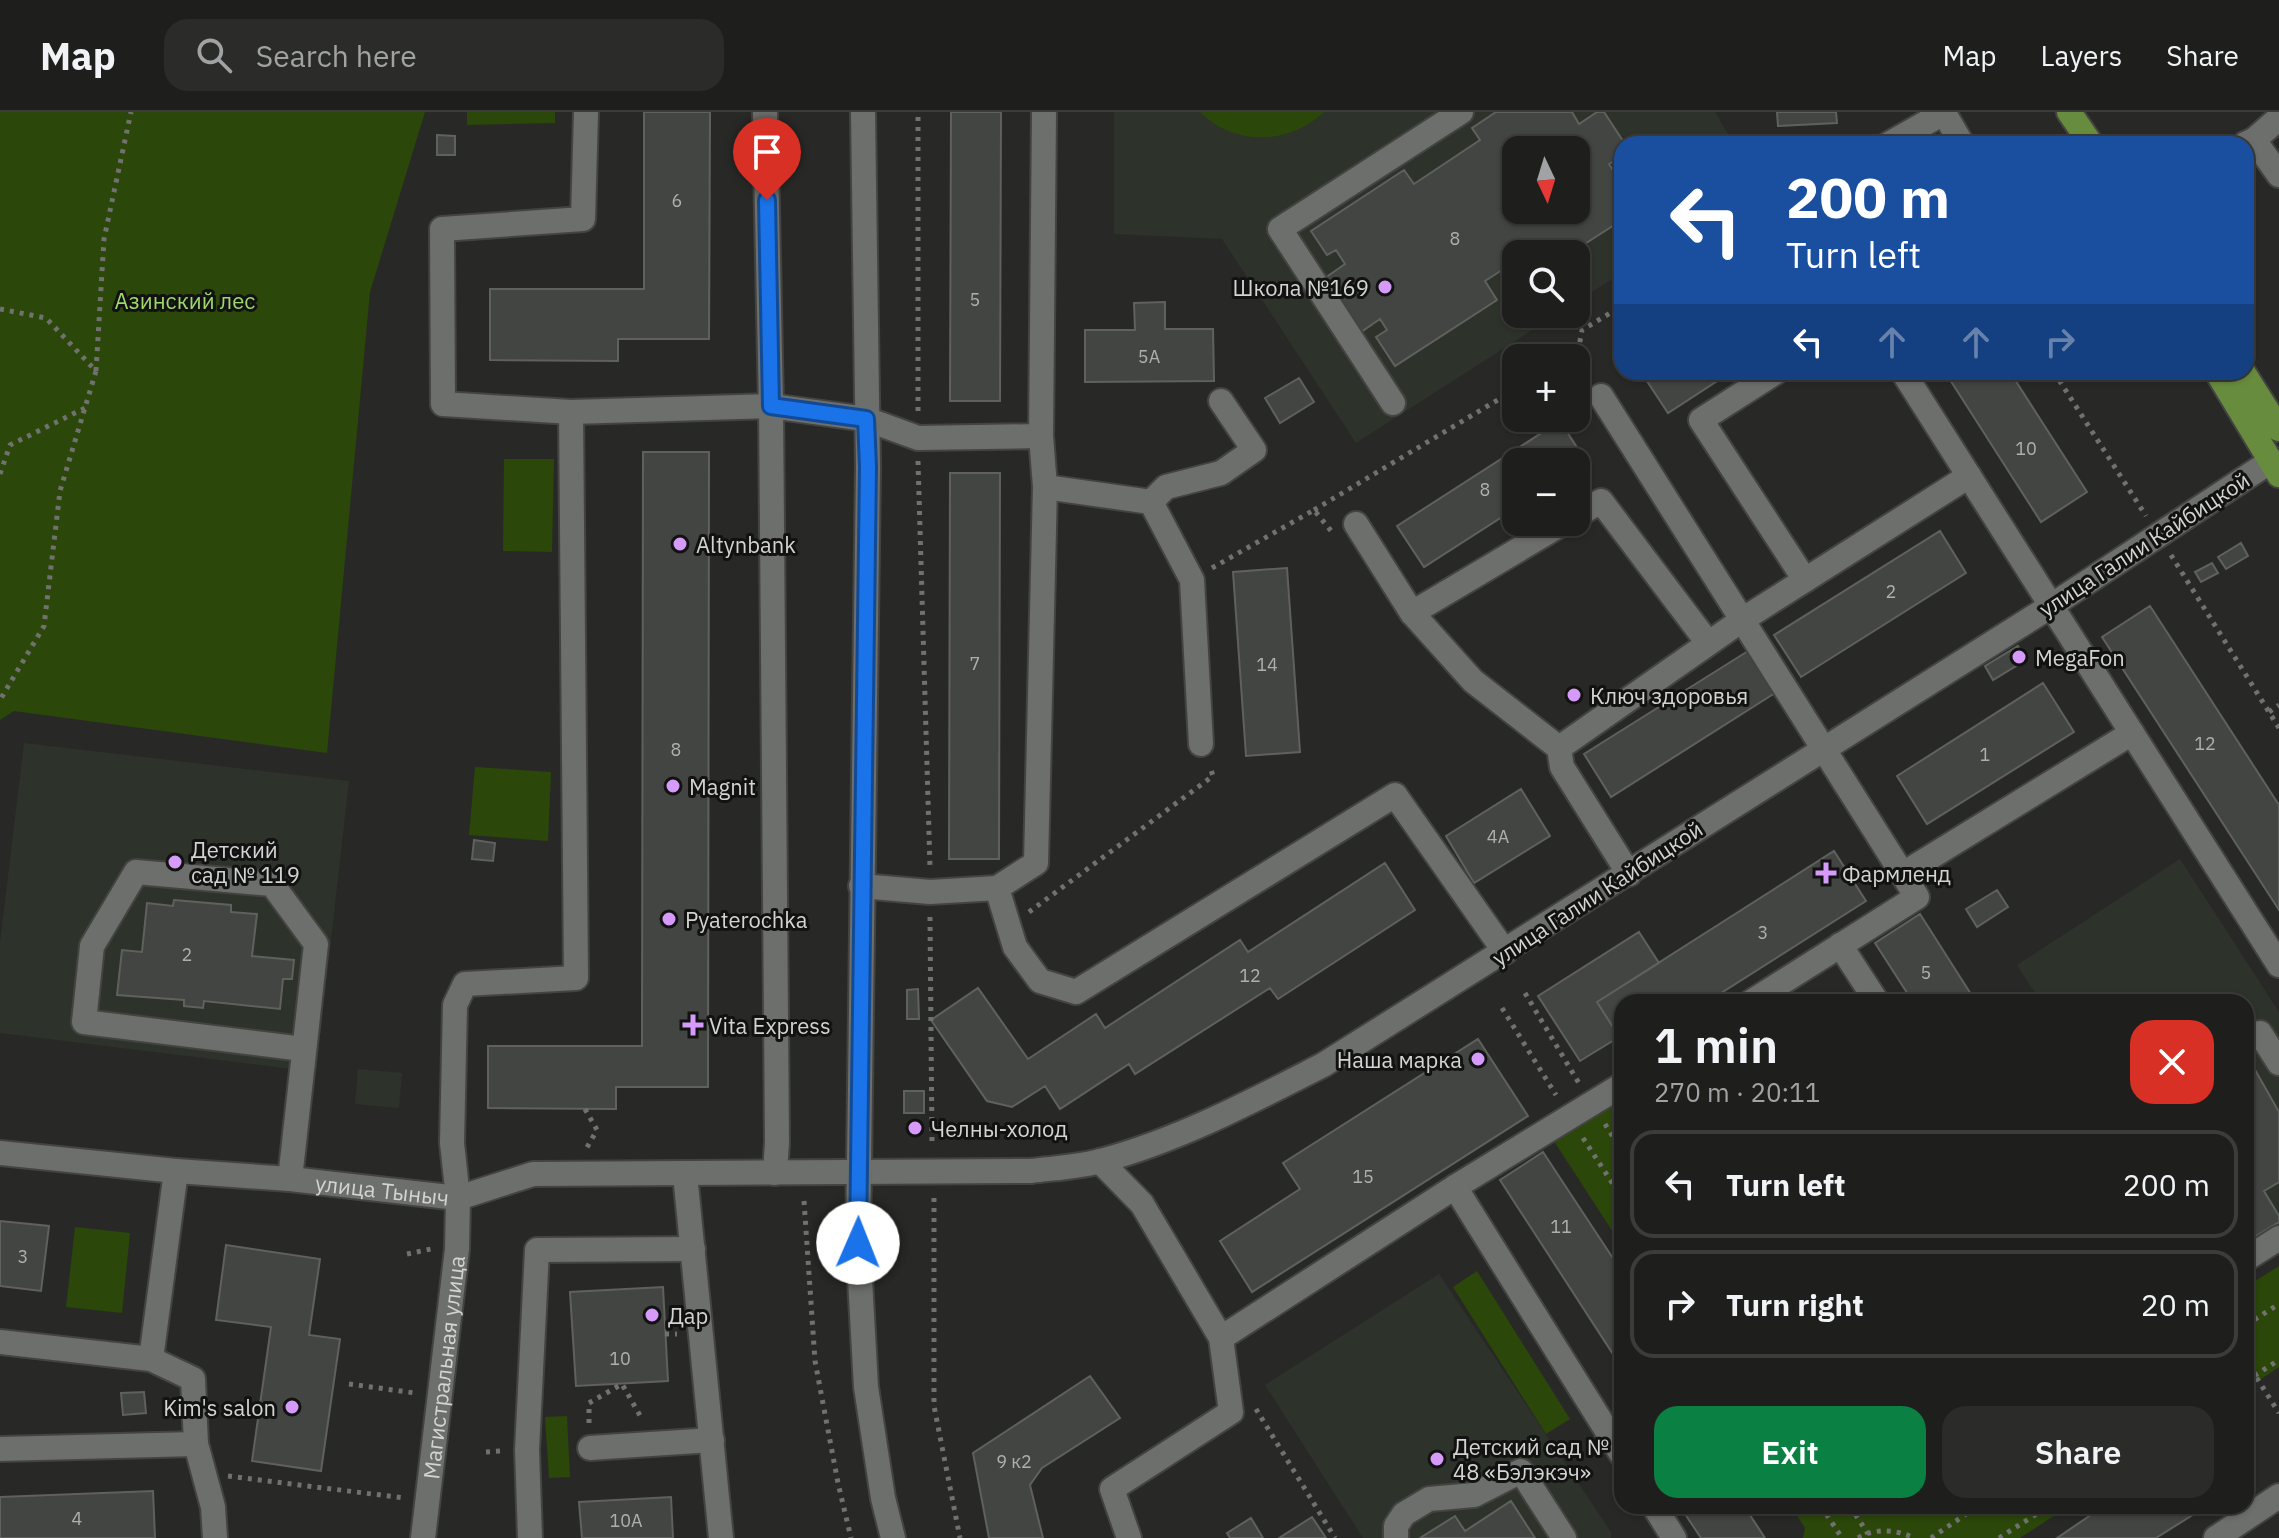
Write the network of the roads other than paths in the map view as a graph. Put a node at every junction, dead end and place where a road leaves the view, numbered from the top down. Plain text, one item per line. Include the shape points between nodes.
1 (586, 112) edge
2 (765, 112) edge
3 (863, 112) edge
4 (1044, 112) edge
5 (1461, 112) edge
6 (1945, 112) edge
7 (2069, 112) edge
8 (2279, 118) edge
9 (1903, 136) edge
10 (1958, 136) edge
11 (2086, 136) edge
12 (2254, 139) edge
13 (2254, 147) edge
14 (2279, 175) edge
15 (1764, 380) edge
16 (1908, 380) edge
17 (2222, 380) edge
18 (2248, 380) edge
19 (1601, 396) road end
20 (1221, 401) dead end
21 (1393, 403) dead end
22 (771, 406) junction
23 (571, 412) junction
24 (866, 419) junction
25 (2279, 429) edge
26 (1041, 436) junction
27 (2276, 464) edge
28 (1969, 476) junction
29 (1045, 487) junction
30 (1151, 502) junction
31 (1590, 508) edge
32 (1356, 524) road end
33 (1541, 536) edge
34 (1805, 580) junction
35 (2051, 606) junction
36 (1412, 613) junction
37 (1742, 620) junction
38 (1708, 643) junction
39 (2132, 733) junction
40 (1201, 744) road end
41 (1559, 748) junction
42 (1824, 749) junction
43 (1629, 874) junction
44 (1903, 874) junction
45 (861, 886) junction
46 (997, 888) junction
47 (1840, 945) junction
48 (1505, 952) junction
49 (2279, 965) edge
50 (1763, 994) edge
51 (1872, 994) edge
52 (2254, 1037) edge
53 (303, 1049) junction
54 (2279, 1063) edge
55 (1614, 1090) edge
56 (0, 1153) edge
57 (1100, 1161) junction
58 (176, 1171) junction
59 (775, 1173) junction
60 (858, 1173) junction
61 (685, 1174) junction
62 (290, 1179) junction
63 (1455, 1187) junction
64 (458, 1198) junction
65 (2279, 1238) edge
66 (693, 1249) junction
67 (2254, 1254) edge
68 (1221, 1338) junction
69 (0, 1342) edge
70 (151, 1359) junction
71 (712, 1440) junction
72 (1614, 1442) edge
73 (196, 1444) junction
74 (590, 1448) road end
75 (0, 1449) edge
76 (2279, 1496) edge
77 (2254, 1513) edge
78 (1659, 1514) edge
79 (2252, 1514) edge
80 (215, 1538) edge
81 (423, 1538) edge
82 (530, 1538) edge
83 (721, 1538) edge
84 (893, 1538) edge
85 (1129, 1538) edge
86 (1396, 1538) edge
87 (1564, 1538) edge
88 (1674, 1538) edge
89 (2216, 1538) edge

1 - 23 street via 583,219 442,229 443,404
2 - 22 street
3 - 24 street
4 - 26 street
5 - 21 street via 1280,229
6 - 9 street
6 - 10 street
7 - 11 main road
8 - 12 street
13 - 14 street
15 - 34 street via 1701,420
16 - 28 street
17 - 27 main road
18 - 25 main road
19 - 37 street
20 - 30 street via 1254,450 1221,473 1166,487
22 - 23 street
22 - 24 street
22 - 59 street
23 - 64 street, Магистральная улица via 576,978 465,984 455,1005 452,1143
24 - 26 street via 918,438
24 - 45 street
26 - 29 street
27 - 35 street, улица Галии Кайбицкой
28 - 34 street
28 - 35 street
29 - 30 street
29 - 46 street via 1036,863
30 - 40 street via 1192,580
31 - 38 street via 1601,501
32 - 36 street
33 - 36 street
34 - 37 street
35 - 39 street
35 - 42 street, улица Галии Кайбицкой
36 - 41 street via 1473,681
37 - 38 street
37 - 42 street
38 - 41 street
39 - 44 street
39 - 49 street
41 - 43 street via 1562,767
42 - 43 street, улица Галии Кайбицкой
42 - 44 street
43 - 48 street, улица Галии Кайбицкой
44 - 47 street via 1917,897
45 - 46 street via 930,892
45 - 60 street
46 - 48 street via 1015,947 1040,981 1076,992 1395,795
47 - 50 street
47 - 51 street
48 - 57 street, улица Галии Кайбицкой via 1323,1065 1213,1121
52 - 54 street via 2260,1033
53 - 53 street via 316,944 272,884 136,872 92,946 84,1022
53 - 62 street
55 - 63 street
56 - 58 street, улица Тыныч
57 - 60 street, улица Галии Кайбицкой via 1031,1171
57 - 68 street via 1142,1204
58 - 62 street, улица Тыныч
58 - 70 street
59 - 60 street, улица Тыныч
59 - 61 street, улица Тыныч
60 - 84 street via 866,1387
61 - 64 street, улица Тыныч via 533,1174
61 - 66 street
62 - 64 street, улица Тыныч
63 - 68 street
63 - 72 street
64 - 81 street, Магистральная улица via 457,1249
65 - 67 street
66 - 71 street
66 - 82 street via 537,1250 527,1450
68 - 85 street via 1231,1412 1112,1489
69 - 70 street
70 - 73 street via 193,1379
71 - 74 street
71 - 83 street
73 - 75 street
73 - 80 street via 213,1507
76 - 77 street
78 - 88 street
79 - 89 street
86 - 87 street via 1404,1514 1429,1499 1474,1495 1521,1471

